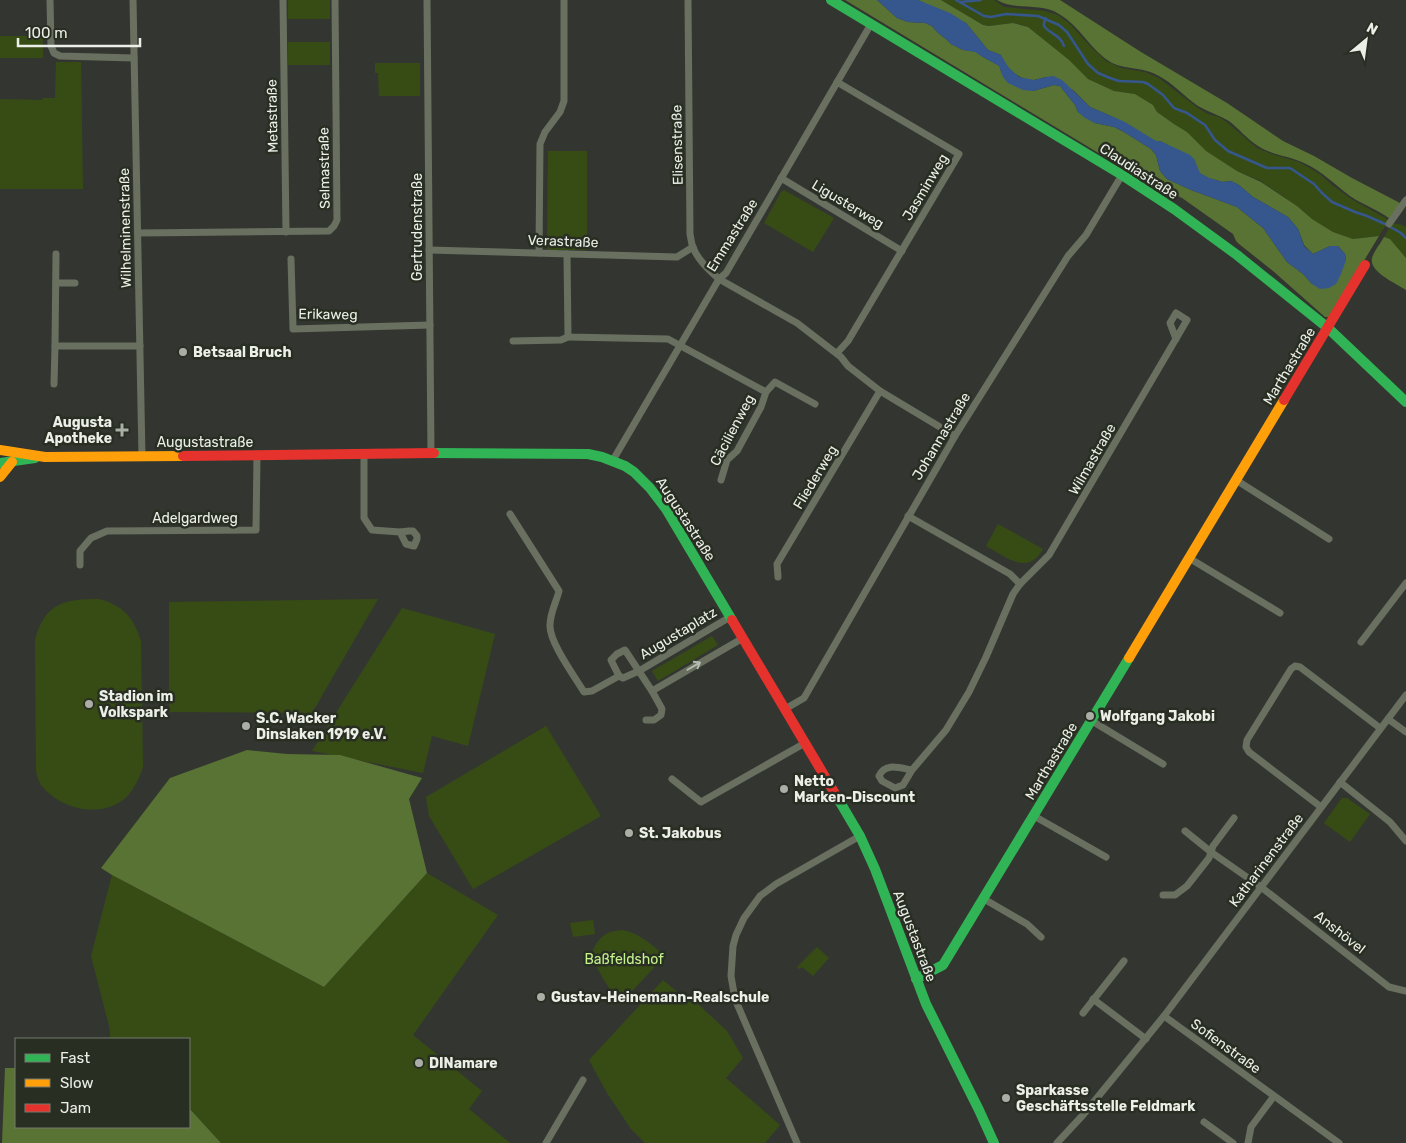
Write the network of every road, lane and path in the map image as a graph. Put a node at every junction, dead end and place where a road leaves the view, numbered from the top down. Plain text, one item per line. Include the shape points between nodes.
1 (50, 0) edge
2 (133, 0) edge
3 (284, 0) edge
4 (335, 0) edge
5 (427, 0) edge
6 (564, 0) edge
7 (688, 0) edge
8 (831, 0) edge
9 (870, 24) junction
10 (134, 58) junction
11 (837, 82) junction
12 (1122, 176) junction
13 (781, 178) junction
14 (1406, 200) edge
15 (1389, 224) dead end
16 (286, 232) junction
17 (138, 233) junction
18 (693, 247) junction
19 (429, 250) junction
20 (902, 251) junction
21 (539, 253) junction
22 (56, 254) dead end
23 (567, 254) junction
24 (291, 259) dead end
25 (1365, 265) dead end
26 (719, 279) junction
27 (56, 283) junction
28 (75, 283) dead end
29 (430, 325) junction
30 (1328, 328) junction
31 (568, 336) junction
32 (1176, 340) dead end
33 (513, 341) dead end
34 (56, 346) junction
35 (140, 346) junction
36 (679, 346) junction
37 (837, 354) junction
38 (54, 384) dead end
39 (880, 391) junction
40 (766, 392) junction
41 (1406, 402) edge
42 (815, 404) dead end
43 (955, 436) junction
44 (0, 450) edge
45 (431, 453) junction
46 (364, 454) junction
47 (257, 455) junction
48 (142, 456) junction
49 (46, 457) junction
50 (613, 460) junction
51 (12, 462) junction
52 (0, 463) edge
53 (0, 477) edge
54 (721, 480) dead end
55 (1236, 480) junction
56 (510, 514) dead end
57 (908, 516) junction
58 (400, 532) dead end
59 (1329, 539) dead end
60 (1189, 558) junction
61 (80, 566) dead end
62 (778, 577) dead end
63 (1406, 583) edge
64 (1020, 584) junction
65 (1403, 592) edge
66 (1280, 613) dead end
67 (730, 617) junction
68 (743, 638) junction
69 (1361, 642) dead end
70 (639, 671) junction
71 (619, 676) junction
72 (652, 691) junction
73 (1406, 694) edge
74 (785, 709) junction
75 (1388, 719) junction
76 (646, 720) dead end
77 (1092, 720) junction
78 (1380, 728) junction
79 (1406, 732) edge
80 (805, 743) junction
81 (1164, 764) dead end
82 (912, 770) dead end
83 (672, 779) dead end
84 (1340, 782) junction
85 (1321, 807) junction
86 (1034, 816) junction
87 (1234, 818) dead end
88 (1185, 832) dead end
89 (860, 836) junction
90 (1406, 841) edge
91 (1211, 852) junction
92 (1106, 857) dead end
93 (1261, 887) junction
94 (1163, 895) dead end
95 (984, 899) junction
96 (1040, 937) dead end
97 (1124, 961) dead end
98 (916, 979) junction
99 (1406, 991) edge
100 (1094, 999) junction
101 (1082, 1013) dead end
102 (1164, 1016) junction
103 (1146, 1039) junction
104 (583, 1080) dead end
105 (1274, 1096) junction
106 (1204, 1122) dead end
107 (546, 1143) edge
108 (797, 1143) edge
109 (994, 1143) edge
110 (1057, 1143) edge
111 (1233, 1143) edge
112 (1248, 1143) edge
113 (1339, 1143) edge

1 - 10 street via 54,53 60,56
2 - 10 street, Wilhelminenstraße
3 - 16 street, Metastraße
4 - 16 street, Selmastraße via 337,220 330,230
5 - 19 street, Gertrudenstraße
6 - 21 street via 564,101 540,144
7 - 18 street, Elisenstraße via 690,234
8 - 9 street, Claudiastraße
9 - 11 street, Emmastraße
9 - 12 street, Claudiastraße
10 - 17 street, Wilhelminenstraße
11 - 13 street, Emmastraße
11 - 20 street, Jasminweg via 959,154
12 - 30 street, Claudiastraße via 1237,255
12 - 43 street, Johannastraße
13 - 20 street, Ligusterweg
13 - 26 street, Emmastraße via 726,274
14 - 15 street
16 - 17 street, Selmastraße
17 - 35 street, Wilhelminenstraße
18 - 23 street, Verastraße via 677,257
18 - 26 street, Elisenstraße
19 - 21 street, Verastraße
19 - 29 street, Gertrudenstraße
20 - 37 street, Jasminweg
21 - 23 street, Verastraße
22 - 27 street
23 - 31 street
24 - 29 street, Erikaweg via 292,328
25 - 30 street, Marthastraße
26 - 36 street, Emmastraße
26 - 37 street via 797,323
27 - 28 street
27 - 34 street
29 - 45 street, Gertrudenstraße
30 - 41 street, Claudiastraße
30 - 55 street, Marthastraße
31 - 33 street, Cäcilienweg via 561,340
31 - 36 street, Cäcilienweg via 668,339
32 - 64 street, Wilmastraße via 1049,555
34 - 35 street
34 - 38 street
35 - 48 street, Wilhelminenstraße
36 - 40 street, Cäcilienweg
36 - 50 street, Emmastraße
37 - 39 street
39 - 43 street
39 - 62 street, Fliederweg via 777,564
40 - 42 street, Cäcilienweg via 775,382
40 - 54 street, Cäcilienweg via 737,451 727,460
43 - 57 street, Johannastraße
44 - 49 street, Augustastraße
45 - 46 street, Augustastraße
45 - 50 street, Augustastraße via 588,454
46 - 47 street, Augustastraße
46 - 58 street via 364,518 372,530
47 - 48 street, Augustastraße
47 - 61 street, Adelgardweg via 256,530 107,531 91,538 80,551
48 - 49 street, Augustastraße
49 - 51 street, Augustastraße
50 - 67 street, Augustastraße via 633,470 653,490
51 - 52 street, Augustastraße
51 - 53 street
55 - 59 street
55 - 60 street, Marthastraße
56 - 71 street, Augustaplatz via 559,591 549,627 552,639 584,692
57 - 64 street via 1010,574
57 - 74 street, Johannastraße via 804,698
60 - 66 street
60 - 77 street, Marthastraße
63 - 65 street
64 - 82 street, Wilmastraße via 1009,601 964,700 946,730
65 - 69 street
67 - 68 street, Augustastraße
67 - 70 street, Augustaplatz
72 -> 68 street
68 - 74 street, Augustastraße
70 - 71 street, Augustaplatz via 623,678
70 - 71 street, Augustaplatz via 625,650 611,660
70 - 72 street, Augustaplatz
72 - 76 street, Augustaplatz via 662,709 661,714 654,720
73 - 75 street, Katharinenstraße
74 - 80 street, Augustastraße
75 - 78 street, Katharinenstraße
75 - 79 street
77 - 81 street, Marthastraße
77 - 86 street, Marthastraße
78 - 84 street, Katharinenstraße
78 - 85 street via 1300,667 1291,669 1247,740 1246,747
80 - 83 street via 700,802
80 - 89 street, Augustastraße
84 - 85 street, Katharinenstraße
84 - 90 street via 1390,822
85 - 93 street, Katharinenstraße
86 - 92 street, Marthastraße
86 - 95 street, Marthastraße
87 - 91 street
88 - 91 street, Anshövel
89 - 98 street, Augustastraße
89 - 108 street via 760,896 744,918 733,946 731,976 735,999
91 - 93 street, Anshövel
91 - 94 street via 1187,886 1175,895
93 - 99 street, Anshövel via 1390,987
93 - 102 street, Katharinenstraße
95 - 96 street via 1027,924
95 - 98 street, Marthastraße via 943,965
97 - 100 street
98 - 109 street, Augustastraße
100 - 101 street
100 - 103 street
102 - 103 street, Katharinenstraße
102 - 105 street, Sofienstraße
103 - 110 street, Katharinenstraße
104 - 107 street
105 - 112 street via 1251,1127
105 - 113 street, Sofienstraße
106 - 111 street

